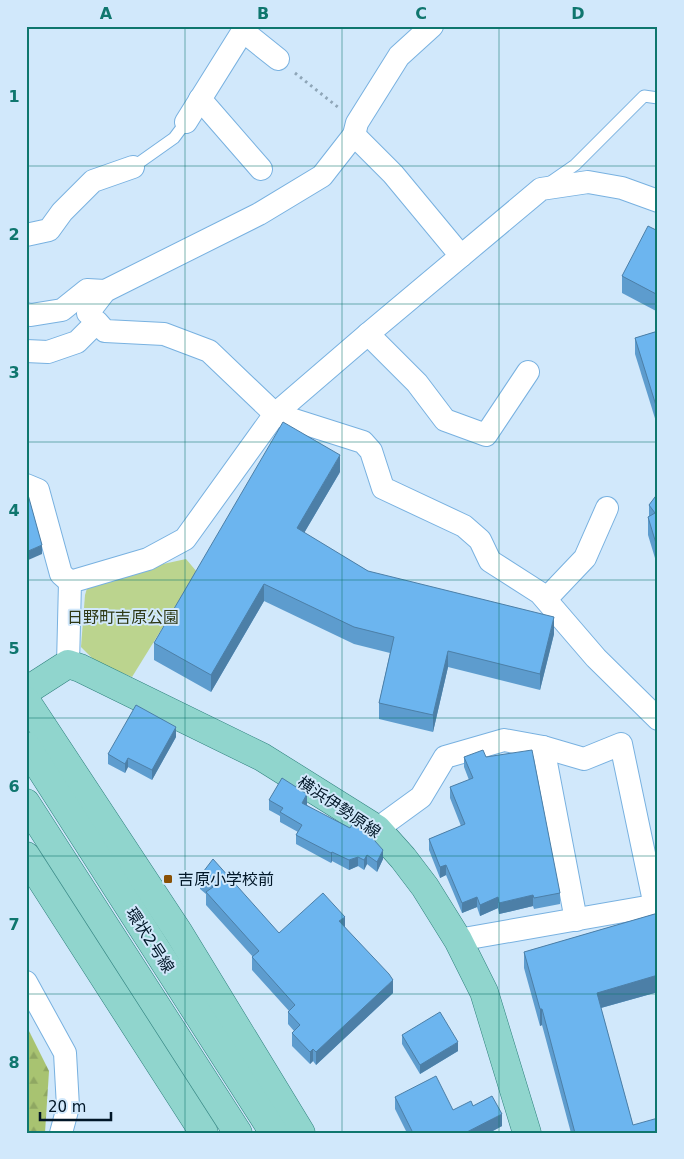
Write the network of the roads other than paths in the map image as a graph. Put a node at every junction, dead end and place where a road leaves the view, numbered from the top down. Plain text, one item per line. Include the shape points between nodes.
1 (432, 26) edge
2 (244, 29) edge
3 (278, 59) road end
4 (658, 98) edge
5 (200, 99) junction
6 (186, 122) joint
7 (355, 129) junction
8 (134, 167) joint
9 (261, 169) dead end
10 (542, 189) junction
11 (658, 201) edge
12 (26, 235) edge
13 (461, 256) junction
14 (105, 291) junction
15 (26, 314) edge
16 (92, 317) junction
17 (368, 334) junction
18 (26, 351) edge
19 (528, 372) dead end
20 (275, 414) junction
21 (26, 485) edge
22 (607, 508) dead end
23 (70, 582) junction
24 (546, 599) junction
25 (68, 664) junction
26 (26, 691) edge
27 (26, 701) edge
28 (658, 719) edge
29 (26, 746) edge
30 (543, 747) junction
31 (26, 803) edge
32 (377, 829) junction
33 (26, 856) edge
34 (656, 905) edge
35 (576, 920) junction
36 (458, 940) junction
37 (26, 982) edge
38 (61, 1133) edge
39 (204, 1133) edge
40 (238, 1133) edge
41 (274, 1133) edge
42 (301, 1133) edge
43 (527, 1133) edge

1 - 7 street via 399,56
2 - 3 street
2 - 5 street
4 - 10 lane via 644,96 575,165
5 - 6 street
5 - 9 street
6 - 8 lane via 174,138
7 - 13 street
7 - 14 street via 322,176 277,197
8 - 12 street via 93,181 49,230
10 - 11 street via 588,182 622,188
10 - 13 street
13 - 17 street
14 - 15 street via 87,290 62,310 31,316
14 - 16 street
16 - 18 street via 77,342 48,352
16 - 20 street via 105,331 164,334 209,351
17 - 19 street via 417,383 445,420 486,435
17 - 20 street
20 - 23 street via 185,539 148,559
20 - 24 street via 363,442 371,451 383,488 464,526 480,540 490,561
21 - 23 street via 38,490 60,574
22 - 24 street via 585,558
23 - 25 street
24 - 28 street via 596,658
25 - 26 main road
25 - 32 main road, 横浜伊勢原線 via 262,757
27 - 42 main road via 179,932
29 - 41 main road, 環状2号線
30 - 32 street via 504,740 445,756 421,797
30 - 34 street via 584,759 621,744
30 - 35 street
31 - 40 main road, 環状2号線
32 - 36 main road, 横浜伊勢原線 via 409,865
33 - 39 main road
34 - 35 street
35 - 36 street
36 - 43 main road, 横浜伊勢原線 via 484,992
37 - 38 street via 65,1053 68,1107

